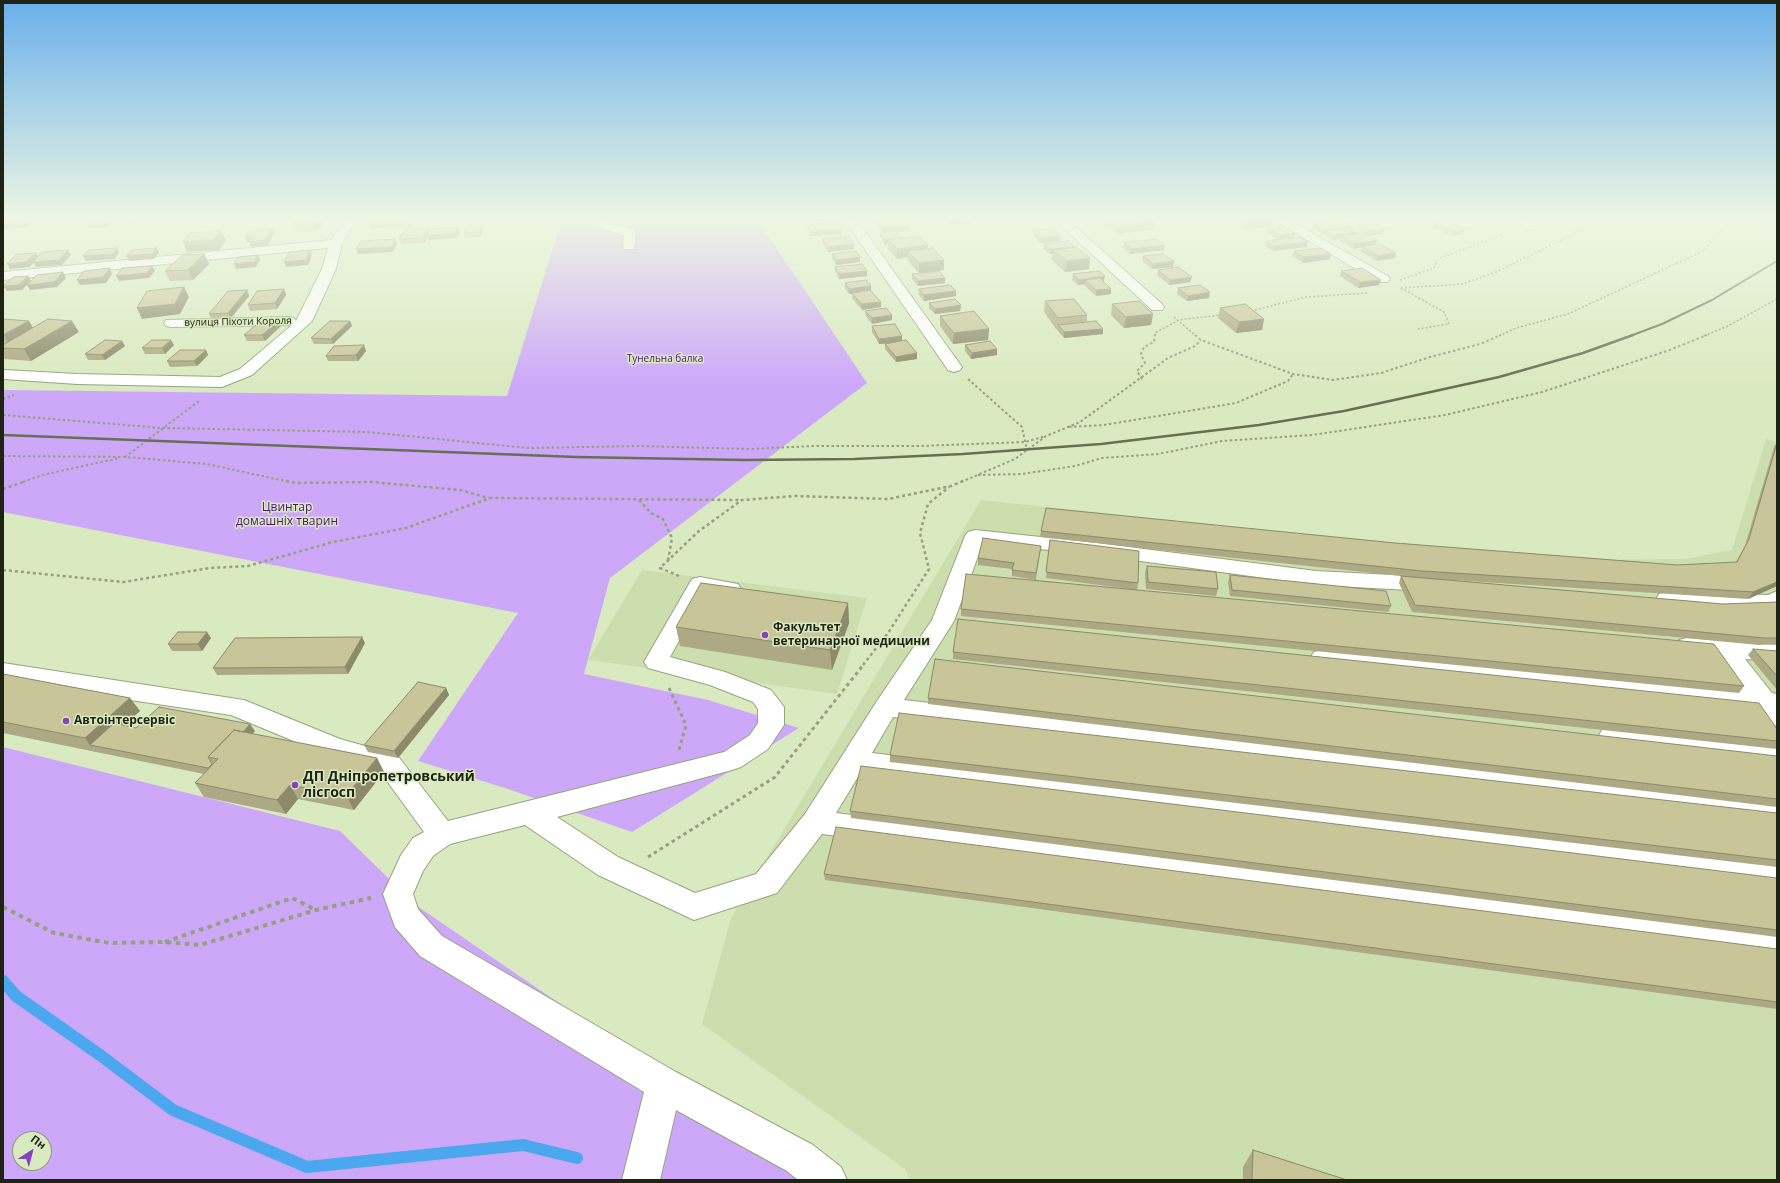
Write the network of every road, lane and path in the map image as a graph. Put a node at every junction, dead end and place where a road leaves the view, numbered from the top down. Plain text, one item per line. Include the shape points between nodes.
1 (21, 274) edge
2 (326, 274) edge
3 (889, 274) edge
4 (1121, 274) edge
5 (1375, 274) edge
6 (1490, 274) edge
7 (1653, 274) edge
8 (3, 276) edge
9 (1383, 279) joint
10 (1401, 288) junction
11 (1777, 299) edge
12 (1157, 307) joint
13 (1179, 320) junction
14 (304, 321) junction
15 (171, 323) dead end
16 (1418, 329) dead end
17 (1201, 340) junction
18 (954, 367) joint
19 (1293, 374) junction
20 (5, 375) dead end
21 (1142, 379) junction
22 (222, 382) junction
23 (3, 415) edge
24 (162, 428) junction
25 (1066, 428) junction
26 (1046, 436) junction
27 (1025, 442) junction
28 (1027, 450) junction
29 (3, 456) edge
30 (126, 457) junction
31 (978, 475) junction
32 (950, 486) junction
33 (3, 488) edge
34 (490, 498) junction
35 (639, 500) junction
36 (742, 500) junction
37 (668, 561) junction
38 (3, 570) edge
39 (961, 573) junction
40 (985, 576) edge
41 (700, 584) junction
42 (1450, 585) edge
43 (754, 592) edge
44 (1648, 598) edge
45 (1777, 598) edge
46 (943, 621) junction
47 (967, 623) edge
48 (1669, 644) edge
49 (1724, 649) junction
50 (1777, 653) edge
51 (1299, 655) edge
52 (656, 662) junction
53 (3, 672) edge
54 (886, 707) junction
55 (1773, 707) edge
56 (1588, 734) edge
57 (1777, 755) edge
58 (854, 761) junction
59 (671, 777) junction
60 (528, 812) junction
61 (1777, 812) edge
62 (815, 822) junction
63 (442, 835) junction
64 (1777, 873) edge
65 (623, 874) junction
66 (398, 894) junction
67 (3, 907) edge
68 (316, 910) junction
69 (163, 942) junction
70 (1777, 942) edge
71 (664, 1084) junction
72 (641, 1180) edge
73 (828, 1180) edge

1 - 8 street
2 - 14 street, вулиця Піхоти Короля
3 - 18 street
4 - 12 street
5 - 9 street
6 - 10 path via 1462,284
7 - 19 path via 1568,314 1516,328 1480,344 1373,374 1333,380
9 - 10 path
10 - 16 path via 1444,312 1449,324
11 - 31 path via 1728,326 1667,351 1542,392 1445,415 1312,435 1222,442 1158,454 1102,458 1076,466 1022,474
12 - 13 path
13 - 17 path
13 - 21 path via 1155,333 1154,342 1144,347 1141,354 1144,363 1137,371
14 - 15 street, вулиця Піхоти Короля
14 - 22 street, вулиця Піхоти Короля via 246,372
17 - 19 path
17 - 21 path via 1195,346 1168,358
18 - 27 path via 1022,427
19 - 25 path via 1288,380 1236,403 1104,425
20 - 22 street
21 - 25 path via 1080,422
22 - 24 path
23 - 24 path
24 - 27 path via 368,432 479,444 551,448 639,446 750,449
24 - 30 path
25 - 26 path
26 - 27 path
26 - 28 path
27 - 28 path
28 - 31 path via 1015,459
29 - 30 path
30 - 33 path via 42,475
30 - 34 path via 207,464 296,483 372,482 460,490
31 - 32 path
32 - 36 path via 888,499 795,496
32 - 65 path via 928,504 920,533 929,569 888,633 775,777
34 - 35 path
34 - 38 path via 406,528 333,542 248,566 210,568 123,582
35 - 36 path
35 - 37 path via 651,513 663,519 672,538
36 - 37 path via 699,531
37 - 41 path via 660,568
39 - 40 street
39 - 42 street via 975,536 1097,549 1316,578
39 - 46 street
41 - 43 street
41 - 52 street
44 - 45 street via 1775,602
46 - 47 street
46 - 54 street via 928,662
48 - 49 street
49 - 50 street
49 - 55 street
51 - 55 street
52 - 59 path via 686,725
52 - 59 street via 745,688 762,696 771,707 772,725 759,742 732,760
53 - 63 street via 236,706 334,747 388,762
54 - 58 street
54 - 61 street
56 - 57 street
58 - 62 street
58 - 64 street
59 - 60 street
60 - 63 street
60 - 65 street
62 - 65 street via 766,884 694,908
62 - 70 street
63 - 66 street via 423,847 411,864
66 - 68 path via 354,900
66 - 71 street via 406,917 431,946
67 - 69 path via 54,933 109,943
68 - 69 path via 200,945
68 - 69 path via 292,898
71 - 72 street
71 - 73 street via 800,1158

